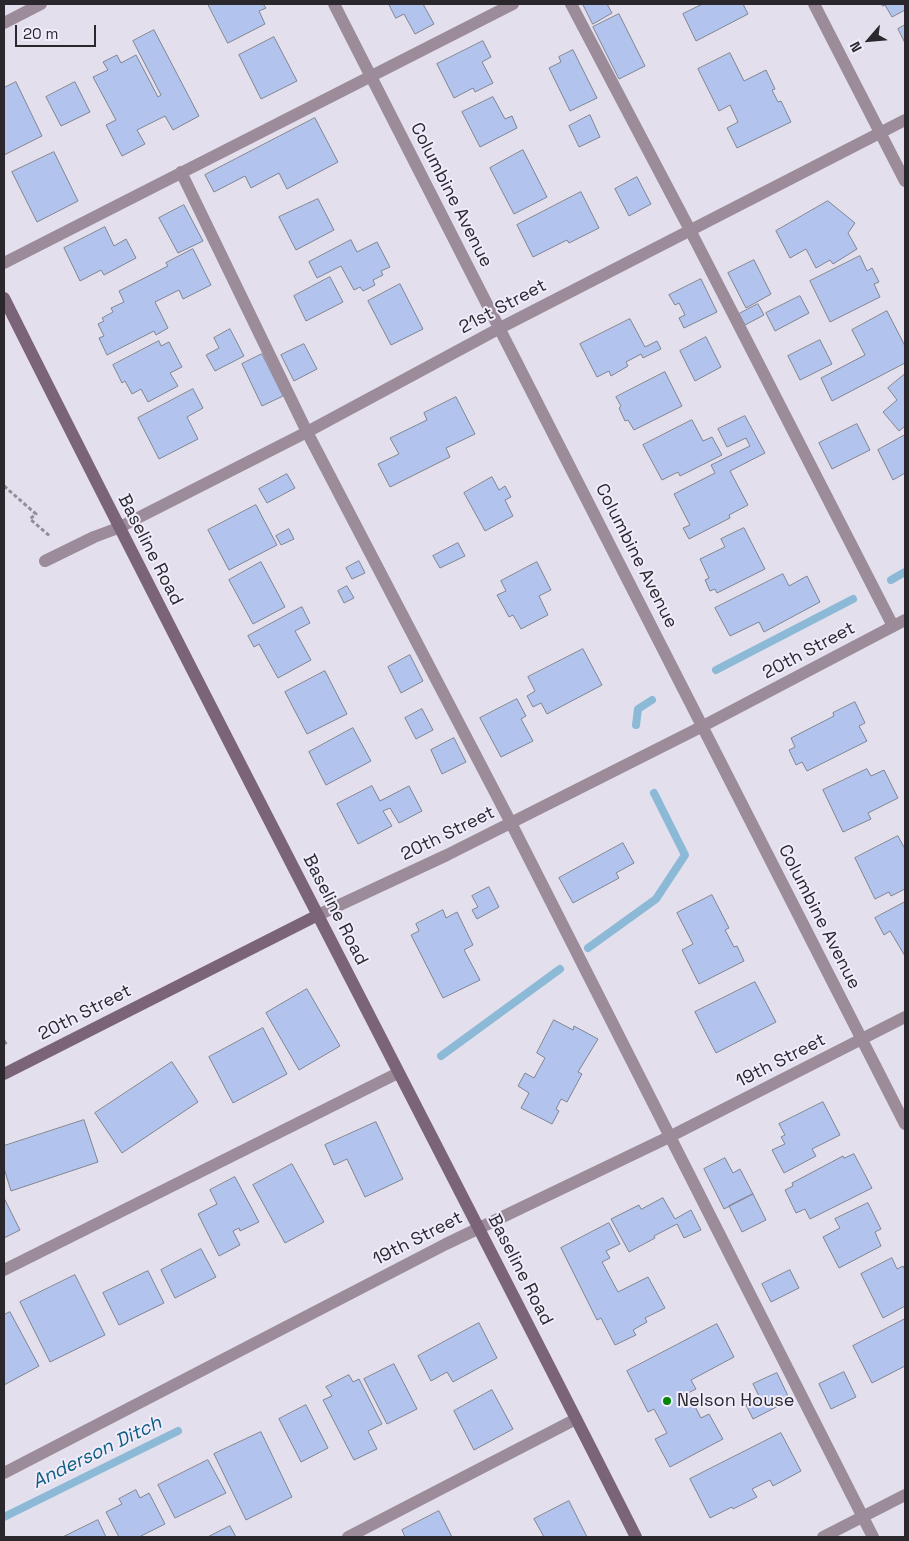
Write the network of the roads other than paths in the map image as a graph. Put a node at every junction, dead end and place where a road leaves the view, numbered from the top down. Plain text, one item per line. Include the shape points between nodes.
1 (42, 4) edge
2 (334, 4) edge
3 (513, 4) edge
4 (571, 4) edge
5 (814, 4) edge
6 (4, 23) edge
7 (371, 77) junction
8 (905, 120) edge
9 (880, 132) junction
10 (181, 172) junction
11 (905, 181) edge
12 (690, 230) junction
13 (4, 263) edge
14 (4, 298) edge
15 (500, 328) junction
16 (307, 432) junction
17 (118, 528) junction
18 (45, 560) dead end
19 (905, 620) edge
20 (893, 626) junction
21 (703, 726) junction
22 (511, 823) junction
23 (318, 915) junction
24 (905, 1017) edge
25 (862, 1039) junction
26 (398, 1073) junction
27 (4, 1074) edge
28 (905, 1124) edge
29 (669, 1137) junction
30 (479, 1228) junction
31 (4, 1270) edge
32 (576, 1419) junction
33 (4, 1473) edge
34 (905, 1495) edge
35 (863, 1517) junction
36 (348, 1537) edge
37 (636, 1537) edge
38 (823, 1537) edge
39 (873, 1537) edge

1 - 6 street
2 - 7 street, Columbine Avenue
3 - 7 street
4 - 12 street
5 - 9 street
7 - 10 street
7 - 15 street, Columbine Avenue
8 - 9 street, 21st Street
9 - 11 street
9 - 12 street, 21st Street
10 - 13 street
10 - 16 street
12 - 15 street, 21st Street
12 - 20 street
14 - 17 street, Baseline Road
15 - 16 street, 21st Street
15 - 21 street, Columbine Avenue
16 - 17 street, 21st Street
16 - 22 street
17 - 18 street, 21st Street
17 - 23 street, Baseline Road
19 - 20 street, 20th Street
20 - 21 street, 20th Street
21 - 22 street, 20th Street
21 - 25 street, Columbine Avenue
22 - 23 street, 20th Street
22 - 29 street
23 - 26 street, Baseline Road
23 - 27 street, 20th Street
24 - 25 street, 19th Street
25 - 28 street, Columbine Avenue
25 - 29 street, 19th Street
26 - 30 street, Baseline Road
26 - 31 street
29 - 30 street, 19th Street
29 - 35 street
30 - 32 street, Baseline Road
30 - 33 street, 19th Street
32 - 36 street
32 - 37 street, Baseline Road
34 - 35 street
35 - 38 street
35 - 39 street

